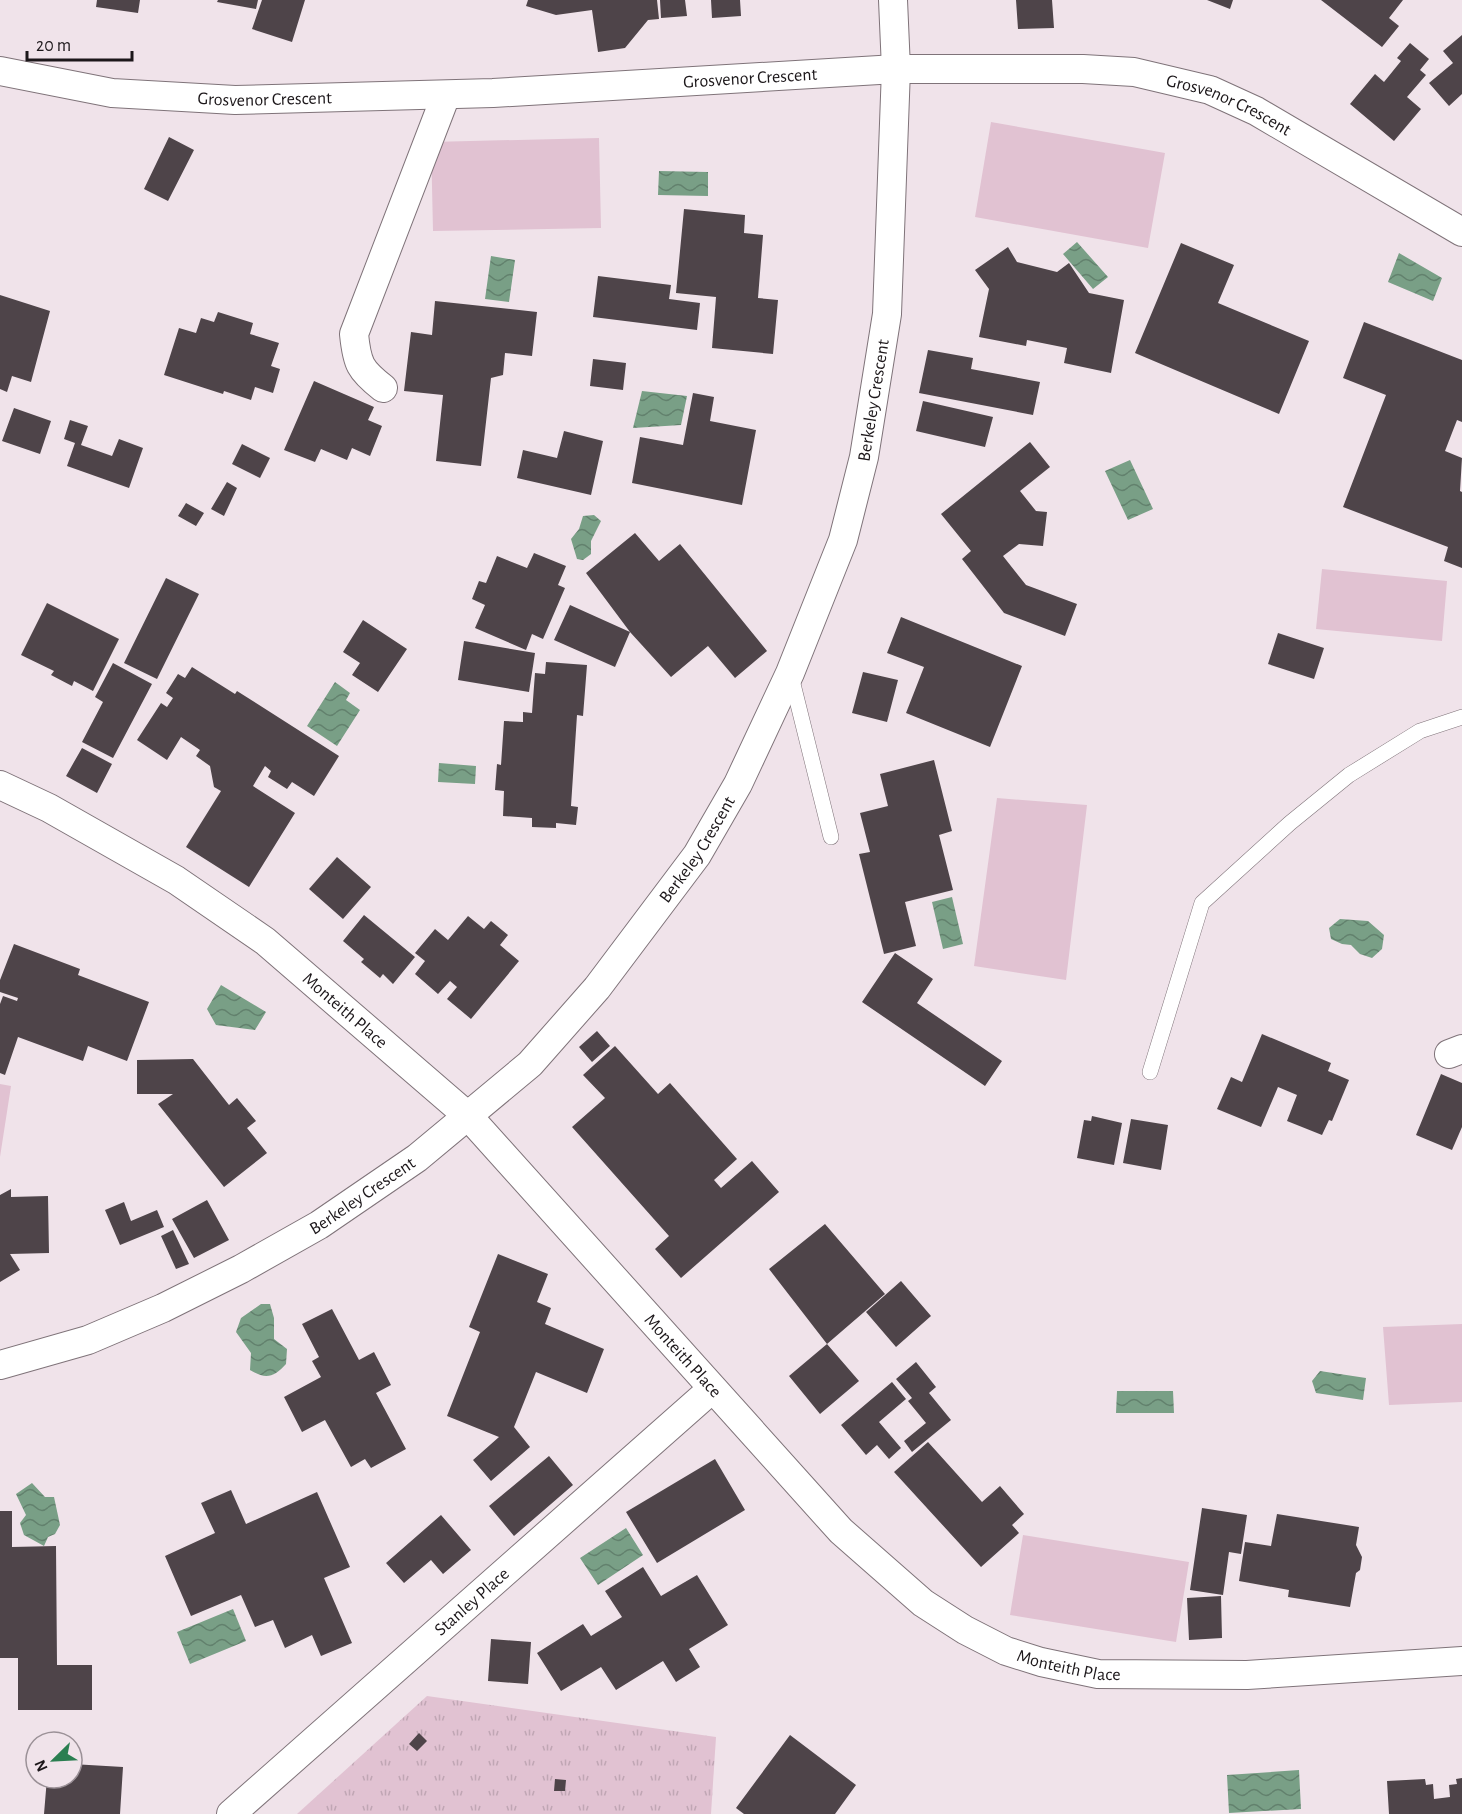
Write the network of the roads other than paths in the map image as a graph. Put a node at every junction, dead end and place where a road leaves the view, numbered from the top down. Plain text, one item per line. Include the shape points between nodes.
1 (893, 0) edge
2 (896, 69) junction
3 (0, 70) edge
4 (446, 95) junction
5 (1462, 232) edge
6 (383, 388) dead end
7 (790, 673) junction
8 (1462, 717) edge
9 (0, 785) edge
10 (831, 837) dead end
11 (1150, 1072) dead end
12 (469, 1117) junction
13 (0, 1365) edge
14 (712, 1389) junction
15 (1462, 1661) edge
16 (231, 1814) edge

1 - 2 street, Berkeley Crescent
2 - 4 street, Grosvenor Crescent
2 - 5 street, Grosvenor Crescent via 1134,72 1210,90 1256,111
2 - 7 street, Berkeley Crescent via 887,314 876,398 843,540
3 - 4 street, Grosvenor Crescent via 112,93 174,98
4 - 6 street via 354,334 362,371
7 - 10 lane
7 - 12 street, Berkeley Crescent via 738,784 697,855 597,988 530,1064
8 - 11 lane via 1420,731 1349,775 1202,903
9 - 12 street, Monteith Place via 49,808 176,880 265,942
12 - 13 street, Berkeley Crescent via 319,1225 241,1269 88,1340
12 - 14 street, Monteith Place
14 - 15 street, Monteith Place via 841,1531 922,1603 1006,1650 1098,1674 1168,1676 1247,1675
14 - 16 street, Stanley Place

